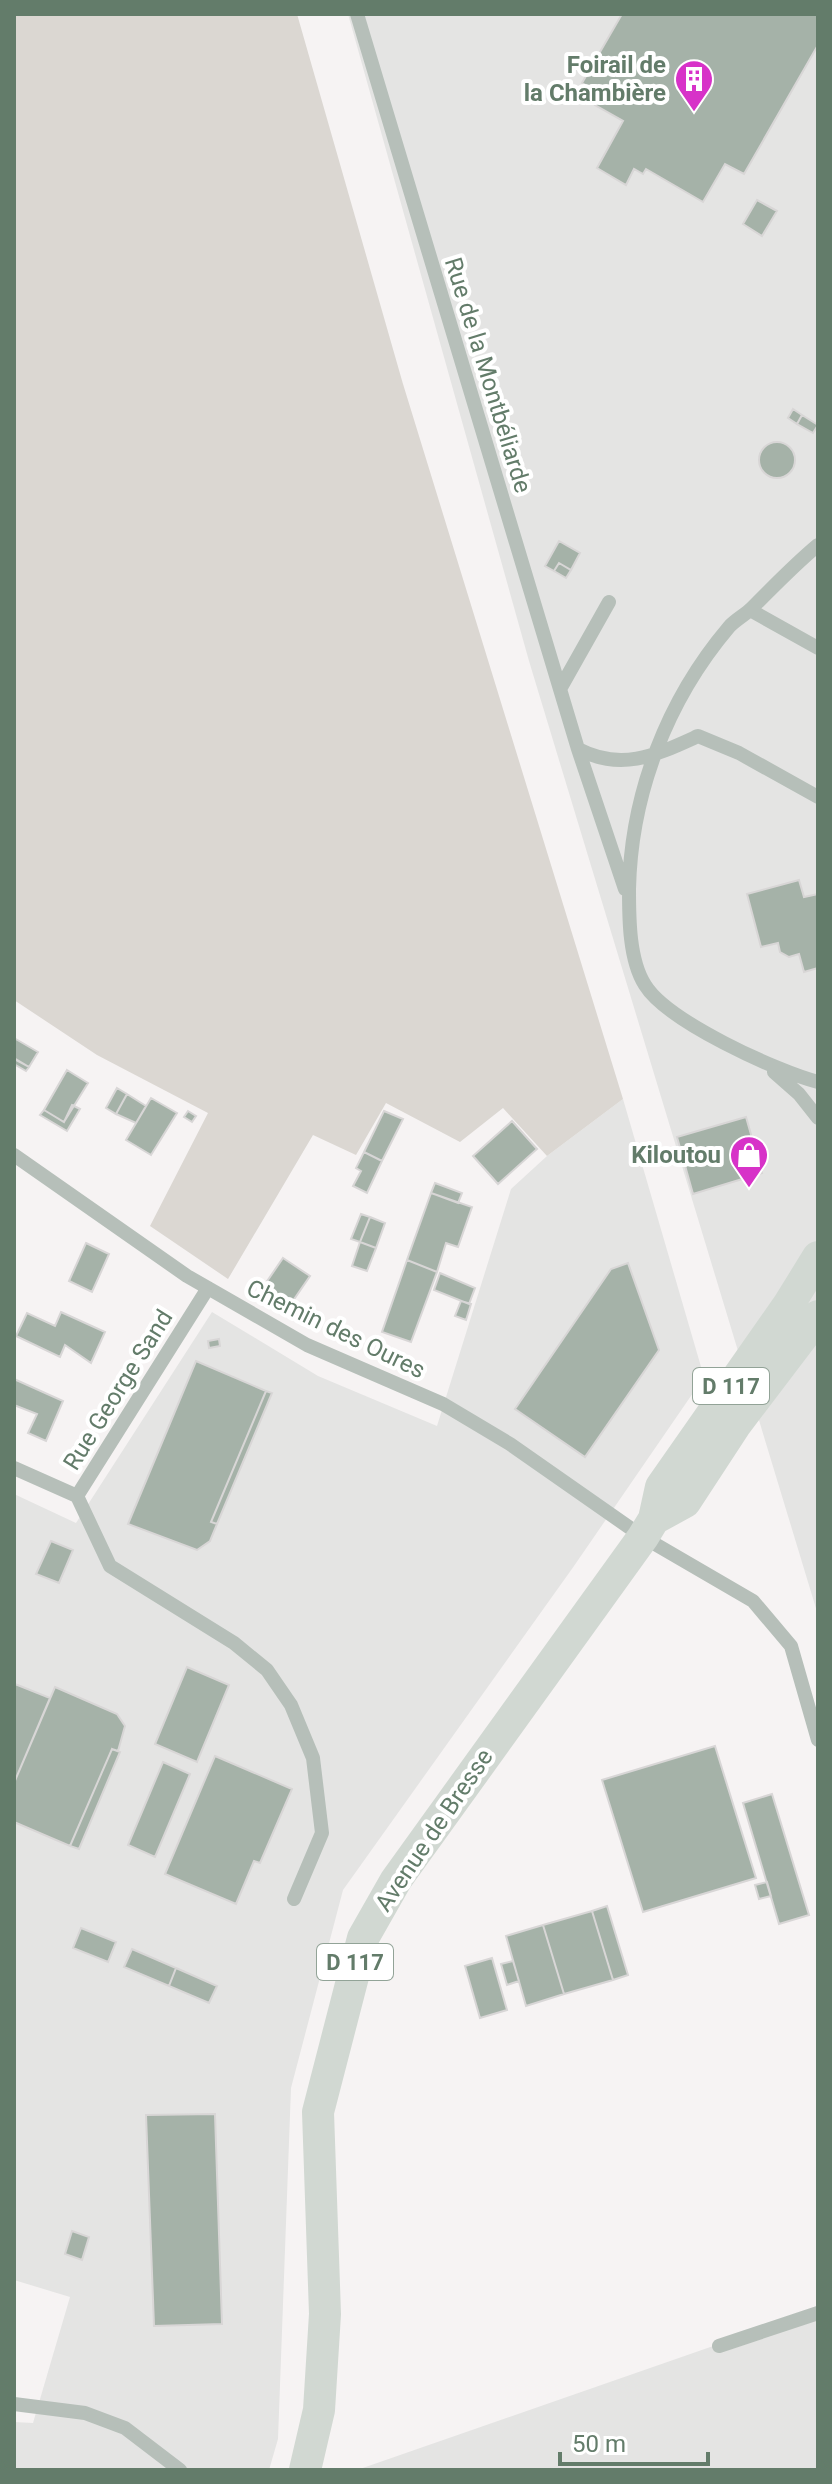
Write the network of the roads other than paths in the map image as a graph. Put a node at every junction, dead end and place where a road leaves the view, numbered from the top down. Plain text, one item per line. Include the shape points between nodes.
1 (357, 14) edge
2 (818, 545) edge
3 (609, 602) dead end
4 (750, 610) junction
5 (818, 648) edge
6 (560, 689) junction
7 (578, 749) junction
8 (653, 757) junction
9 (818, 797) edge
10 (629, 901) junction
11 (754, 1058) junction
12 (818, 1082) edge
13 (818, 1118) edge
14 (14, 1155) edge
15 (818, 1257) edge
16 (208, 1288) junction
17 (818, 1316) edge
18 (14, 1468) edge
19 (77, 1496) junction
20 (648, 1528) junction
21 (818, 1740) edge
22 (294, 1899) dead end
23 (818, 2313) edge
24 (719, 2346) dead end
25 (14, 2404) edge
26 (180, 2470) edge
27 (305, 2470) edge

1 - 6 street, Rue de la Montbéliarde
2 - 4 street
3 - 6 street
4 - 5 street
4 - 8 street via 708,653
6 - 7 street, Rue de la Montbéliarde
7 - 8 street via 597,759 626,763
7 - 10 street, Rue de la Montbéliarde
8 - 9 street via 698,736
8 - 10 street via 636,819
10 - 11 street via 646,987 694,1025
11 - 12 street
11 - 13 street via 799,1094
14 - 16 street, Chemin des Oures
15 - 20 main road, Avenue de Bresse / D 117 via 661,1487
16 - 19 street, Rue George Sand
16 - 20 street, Chemin des Oures via 307,1345 443,1404
17 - 20 main road, Avenue de Bresse / D 117 via 685,1502
18 - 19 street, Rue George Sand
19 - 22 street via 110,1566 234,1643 267,1670 291,1705 313,1758 322,1833
20 - 21 street, Chemin des Oures via 753,1601 791,1646
20 - 27 main road, Avenue de Bresse / D 117 via 396,1880 363,1938 318,2112 325,2314 319,2410
23 - 24 street
25 - 26 street via 85,2413 125,2428

